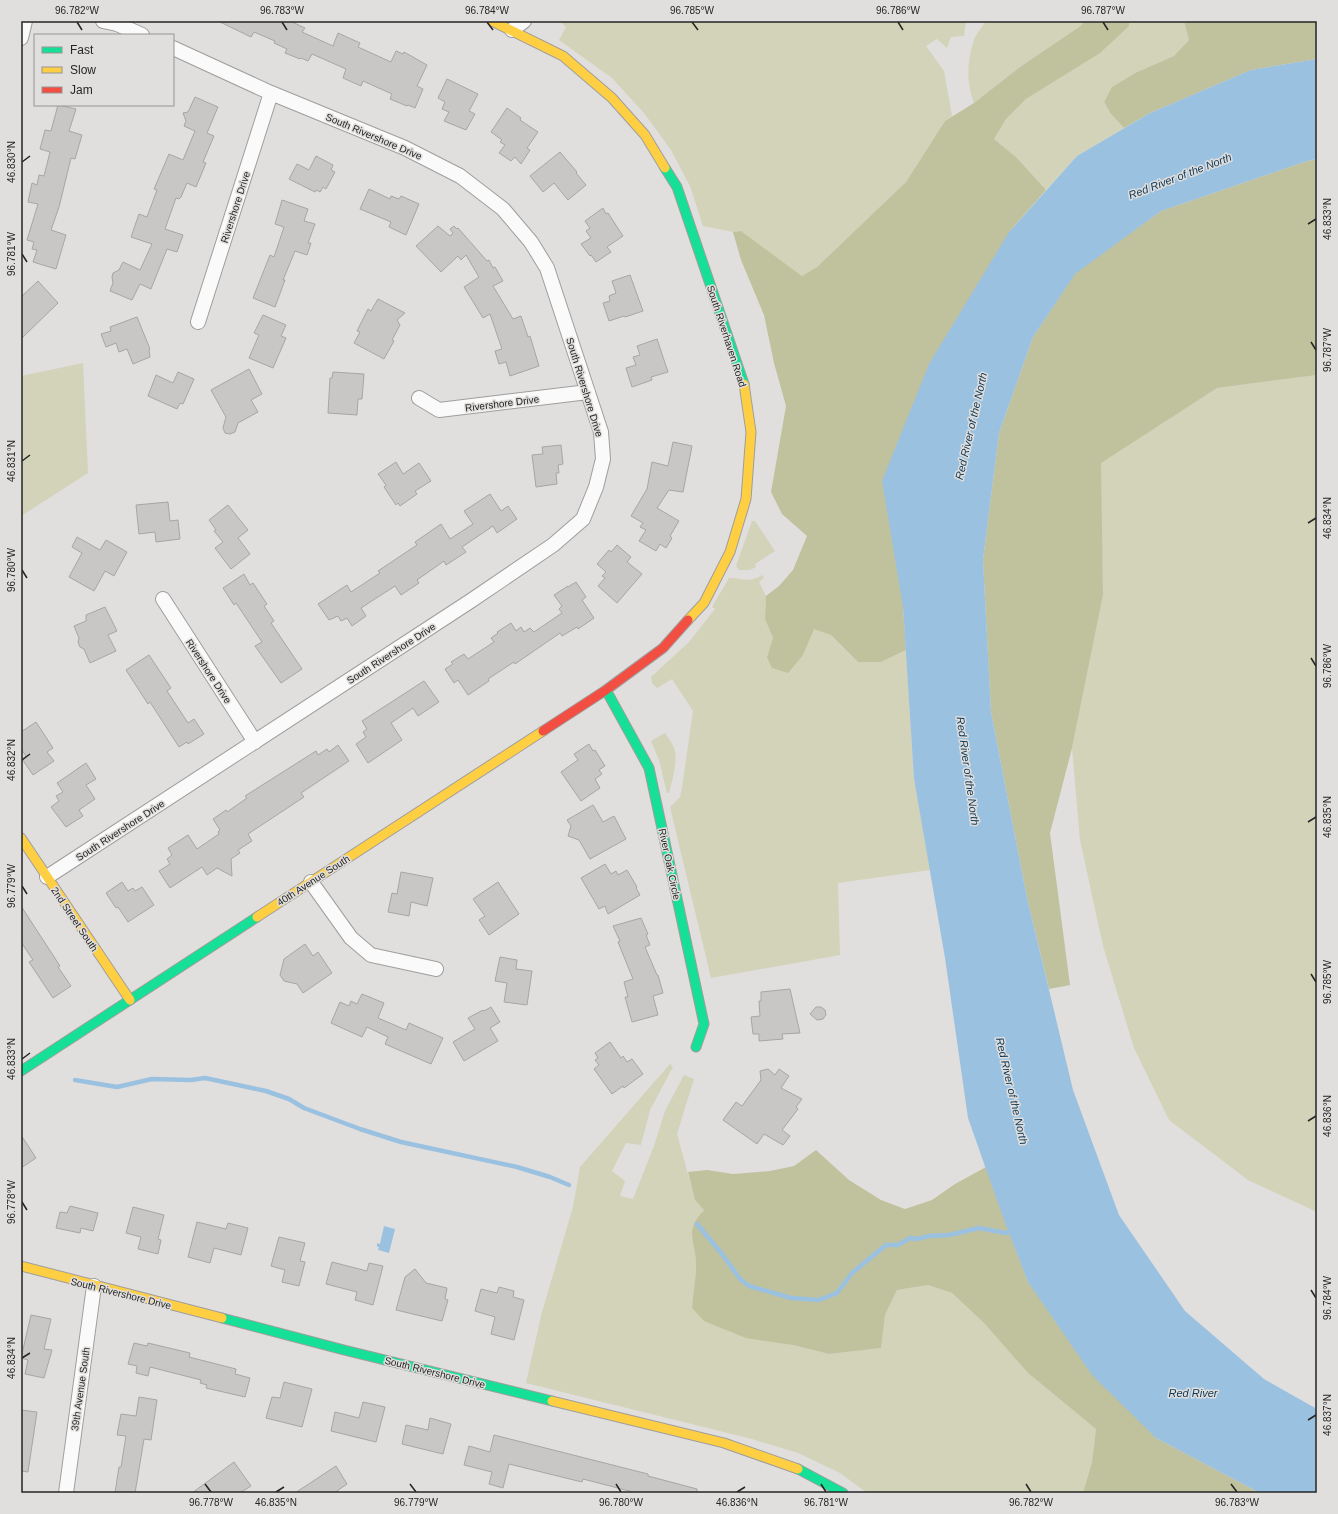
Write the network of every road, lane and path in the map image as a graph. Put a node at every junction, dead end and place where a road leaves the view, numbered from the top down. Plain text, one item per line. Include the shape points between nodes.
1 (25, 21) edge
2 (103, 21) edge
3 (492, 21) edge
4 (524, 21) edge
5 (512, 30) junction
6 (140, 34) edge
7 (21, 38) edge
8 (174, 48) edge
9 (271, 93) junction
10 (198, 322) dead end
11 (588, 392) junction
12 (419, 398) dead end
13 (163, 600) dead end
14 (606, 690) junction
15 (255, 742) junction
16 (21, 838) edge
17 (47, 877) junction
18 (311, 882) junction
19 (436, 969) dead end
20 (130, 1000) junction
21 (696, 1047) dead end
22 (21, 1071) edge
23 (21, 1266) edge
24 (94, 1286) junction
25 (66, 1493) edge
26 (843, 1493) edge

1 - 7 street
2 - 6 street
3 - 5 street, South Riverhaven Road
4 - 5 street
5 - 14 street, South Riverhaven Road via 563,56 612,98 645,135 677,187 745,387 751,432 746,499 730,552 704,603 663,648
8 - 9 street, South Rivershore Drive
9 - 10 street, Rivershore Drive
9 - 11 street, South Rivershore Drive via 405,148 460,176 503,209 531,242 547,268
11 - 12 street, Rivershore Drive via 439,410
11 - 15 street, South Rivershore Drive via 601,432 603,459 596,487 583,519 553,545
13 - 15 street, Rivershore Drive
14 - 18 street, 40th Avenue South
14 - 21 street, River Oak Circle via 649,768 704,1024
15 - 17 street, South Rivershore Drive
16 - 17 street, 2nd Street South
17 - 20 street, 2nd Street South
18 - 19 street via 351,938 372,955
18 - 20 street, 40th Avenue South
20 - 22 street, 40th Avenue South
23 - 24 street, South Rivershore Drive
24 - 25 street, 39th Avenue South
24 - 26 street, South Rivershore Drive via 724,1443 794,1467

